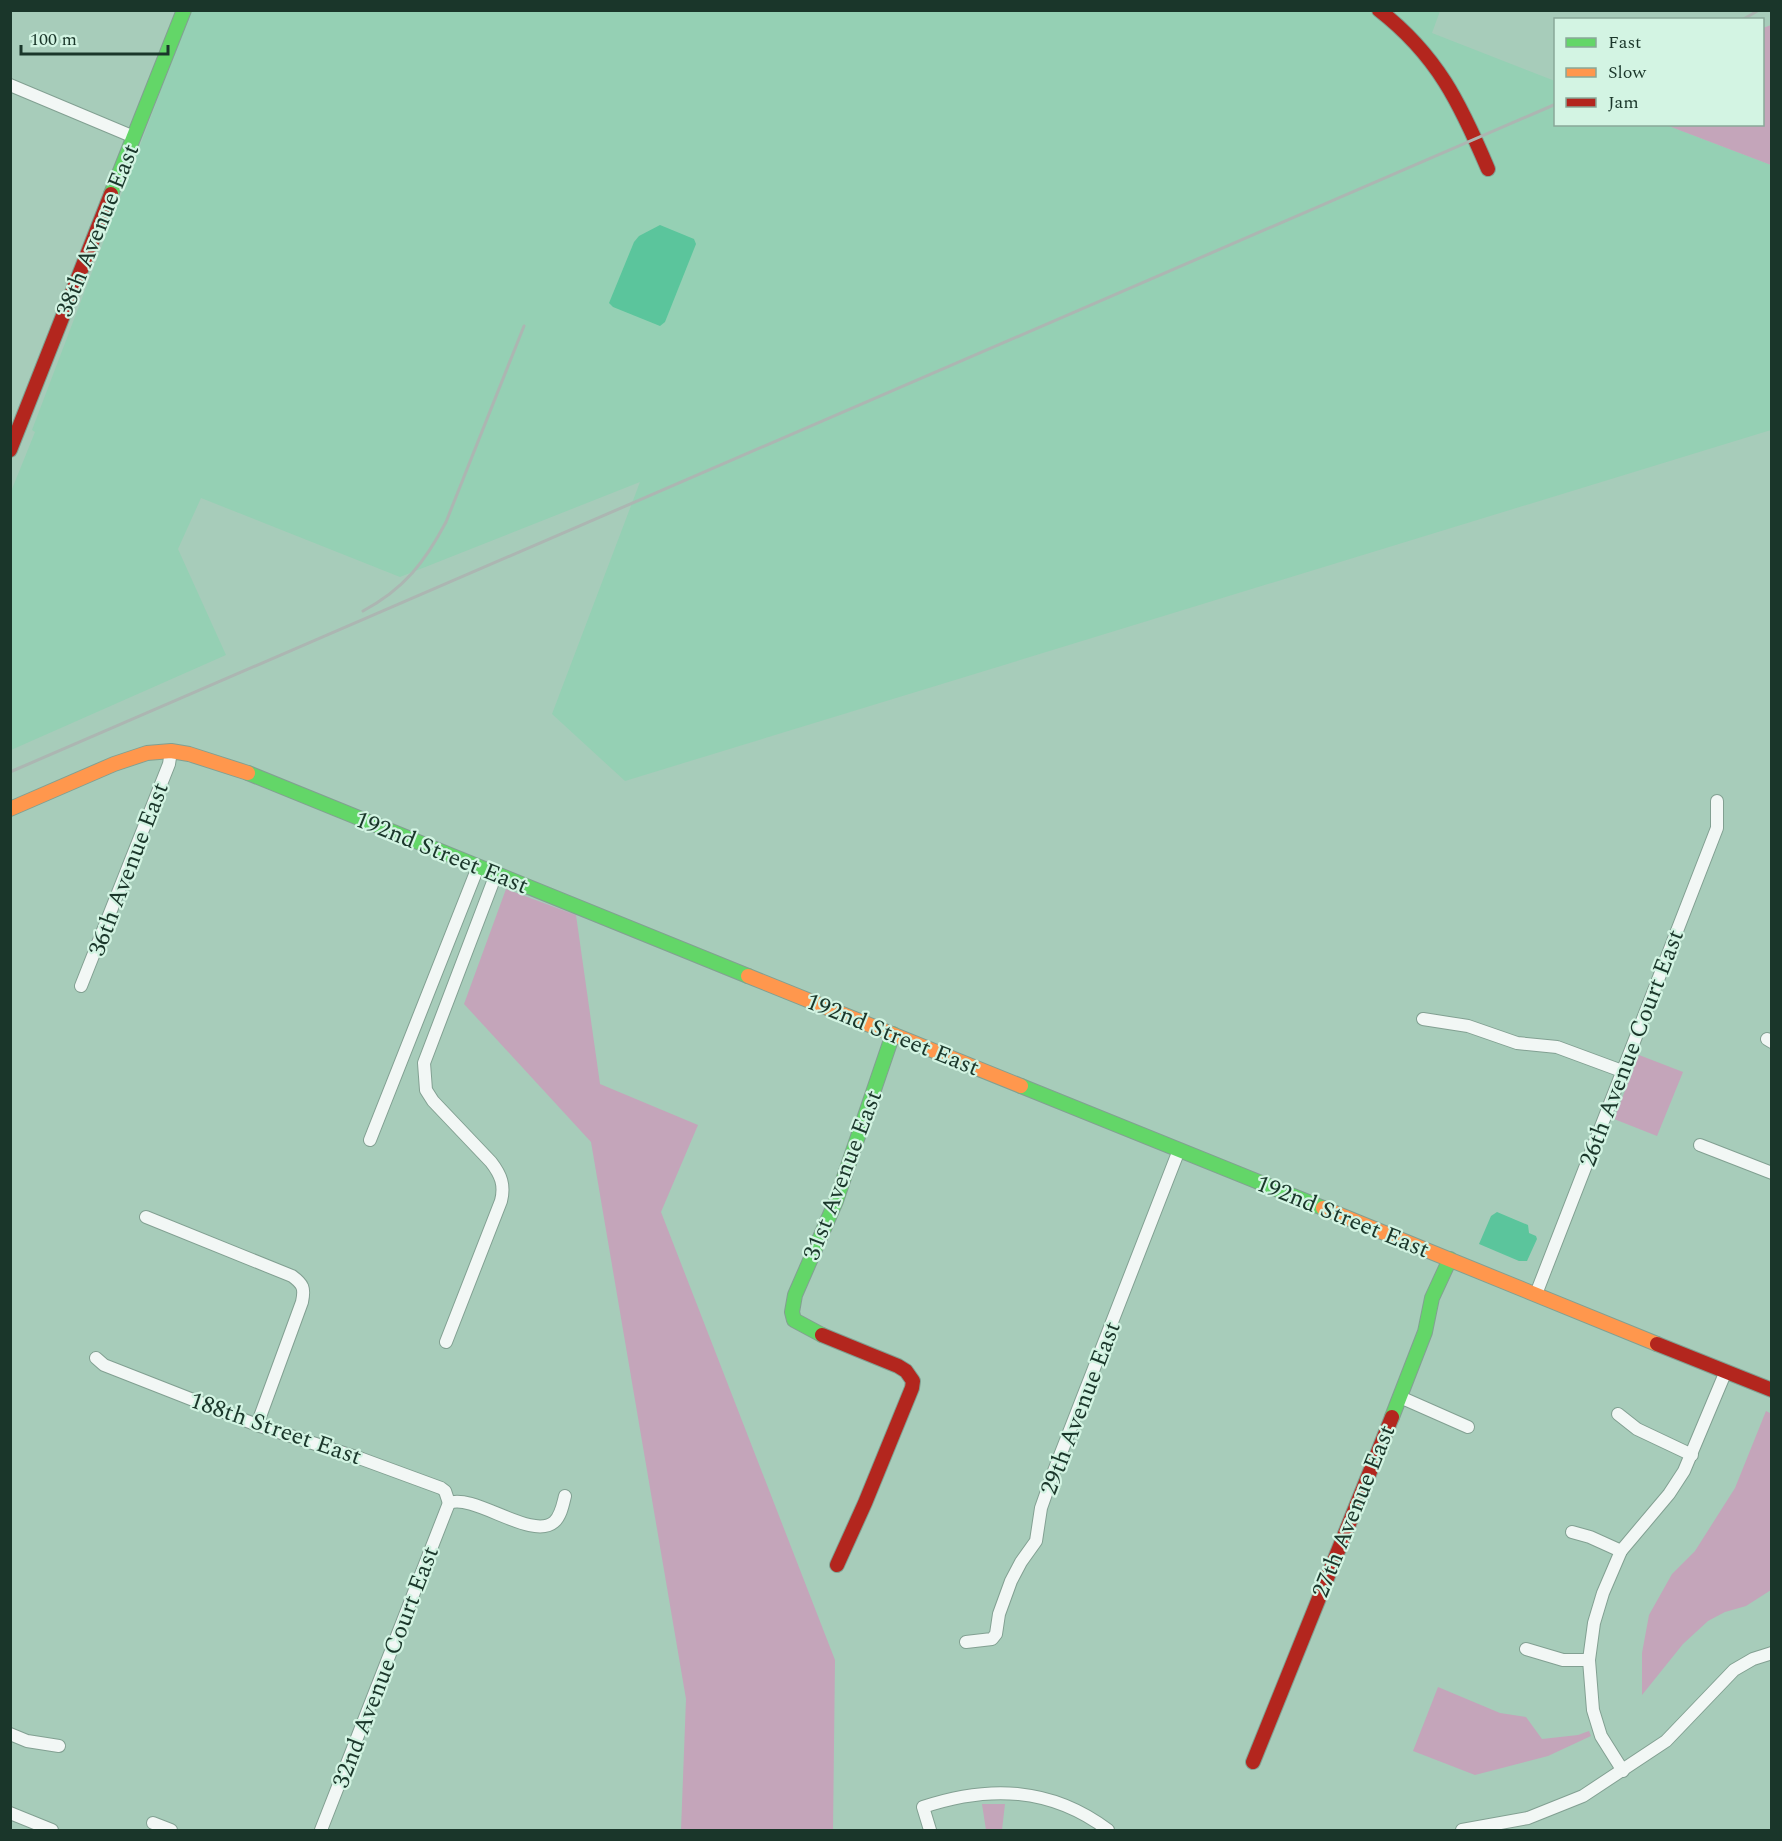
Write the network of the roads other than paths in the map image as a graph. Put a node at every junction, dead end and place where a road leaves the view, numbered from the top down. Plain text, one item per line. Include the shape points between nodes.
1 (184, 10) edge
2 (1379, 10) edge
3 (10, 85) edge
4 (134, 137) junction
5 (1488, 169) dead end
6 (10, 450) edge
7 (171, 751) junction
8 (1717, 801) dead end
9 (10, 809) edge
10 (478, 867) junction
11 (496, 874) junction
12 (81, 986) dead end
13 (1423, 1019) dead end
14 (893, 1034) junction
15 (1622, 1071) junction
16 (370, 1140) dead end
17 (1700, 1145) dead end
18 (1179, 1150) junction
19 (1772, 1173) edge
20 (147, 1217) dead end
21 (1449, 1259) junction
22 (1536, 1294) junction
23 (446, 1342) dead end
24 (96, 1358) dead end
25 (1726, 1371) junction
26 (1772, 1390) edge
27 (1400, 1397) junction
28 (1618, 1414) dead end
29 (258, 1425) junction
30 (1468, 1427) dead end
31 (1692, 1455) junction
32 (565, 1496) dead end
33 (449, 1503) junction
34 (1572, 1532) dead end
35 (1621, 1551) junction
36 (837, 1565) dead end
37 (966, 1642) dead end
38 (1526, 1649) dead end
39 (1772, 1653) edge
40 (1589, 1660) junction
41 (10, 1734) edge
42 (59, 1746) dead end
43 (1253, 1762) dead end
44 (1623, 1771) junction
45 (10, 1814) edge
46 (153, 1823) dead end
47 (52, 1830) edge
48 (171, 1830) edge
49 (321, 1830) edge
50 (930, 1830) edge
51 (1108, 1830) edge
52 (1462, 1830) edge

1 - 4 street, 38th Avenue East
2 - 5 street via 1409,34 1435,63 1461,108
3 - 4 street
4 - 6 street, 38th Avenue East
7 - 9 street, 192nd Street East via 147,753 114,764
7 - 10 street, 192nd Street East via 236,768
7 - 12 street, 36th Avenue East
8 - 15 street, 26th Avenue Court East via 1718,828
10 - 11 street, 192nd Street East
10 - 16 street
11 - 14 street, 192nd Street East
11 - 23 street via 424,1063 426,1090 433,1101 491,1162 503,1185 501,1201
13 - 15 street via 1468,1026 1517,1043 1557,1047
14 - 18 street, 192nd Street East
14 - 36 street, 31st Avenue East via 830,1218 801,1281 793,1316 809,1330 898,1366 913,1381
15 - 22 street, 26th Avenue Court East
17 - 19 street
18 - 21 street, 192nd Street East
18 - 37 street, 29th Avenue East via 1054,1471 1041,1508 1036,1541 1011,1581 996,1634 992,1639
20 - 29 street via 301,1283 302,1302
21 - 22 street, 192nd Street East
21 - 27 street, 27th Avenue East
22 - 25 street, 192nd Street East
24 - 29 street, 188th Street East via 104,1365
25 - 26 street, 192nd Street East
25 - 31 street
27 - 30 street
27 - 43 street, 27th Avenue East
28 - 31 street via 1636,1429
29 - 33 street, 188th Street East via 441,1488
31 - 35 street via 1669,1494
32 - 33 street via 556,1520 544,1525 519,1522 462,1502
33 - 49 street, 32nd Avenue Court East
34 - 35 street
35 - 40 street via 1594,1623
38 - 40 street via 1563,1660
39 - 44 street via 1734,1670 1666,1741
40 - 44 street via 1593,1710 1601,1736
41 - 42 street
44 - 52 street via 1583,1796 1528,1818
45 - 47 street
46 - 48 street
50 - 51 street via 923,1807 981,1793 1026,1795 1065,1806

